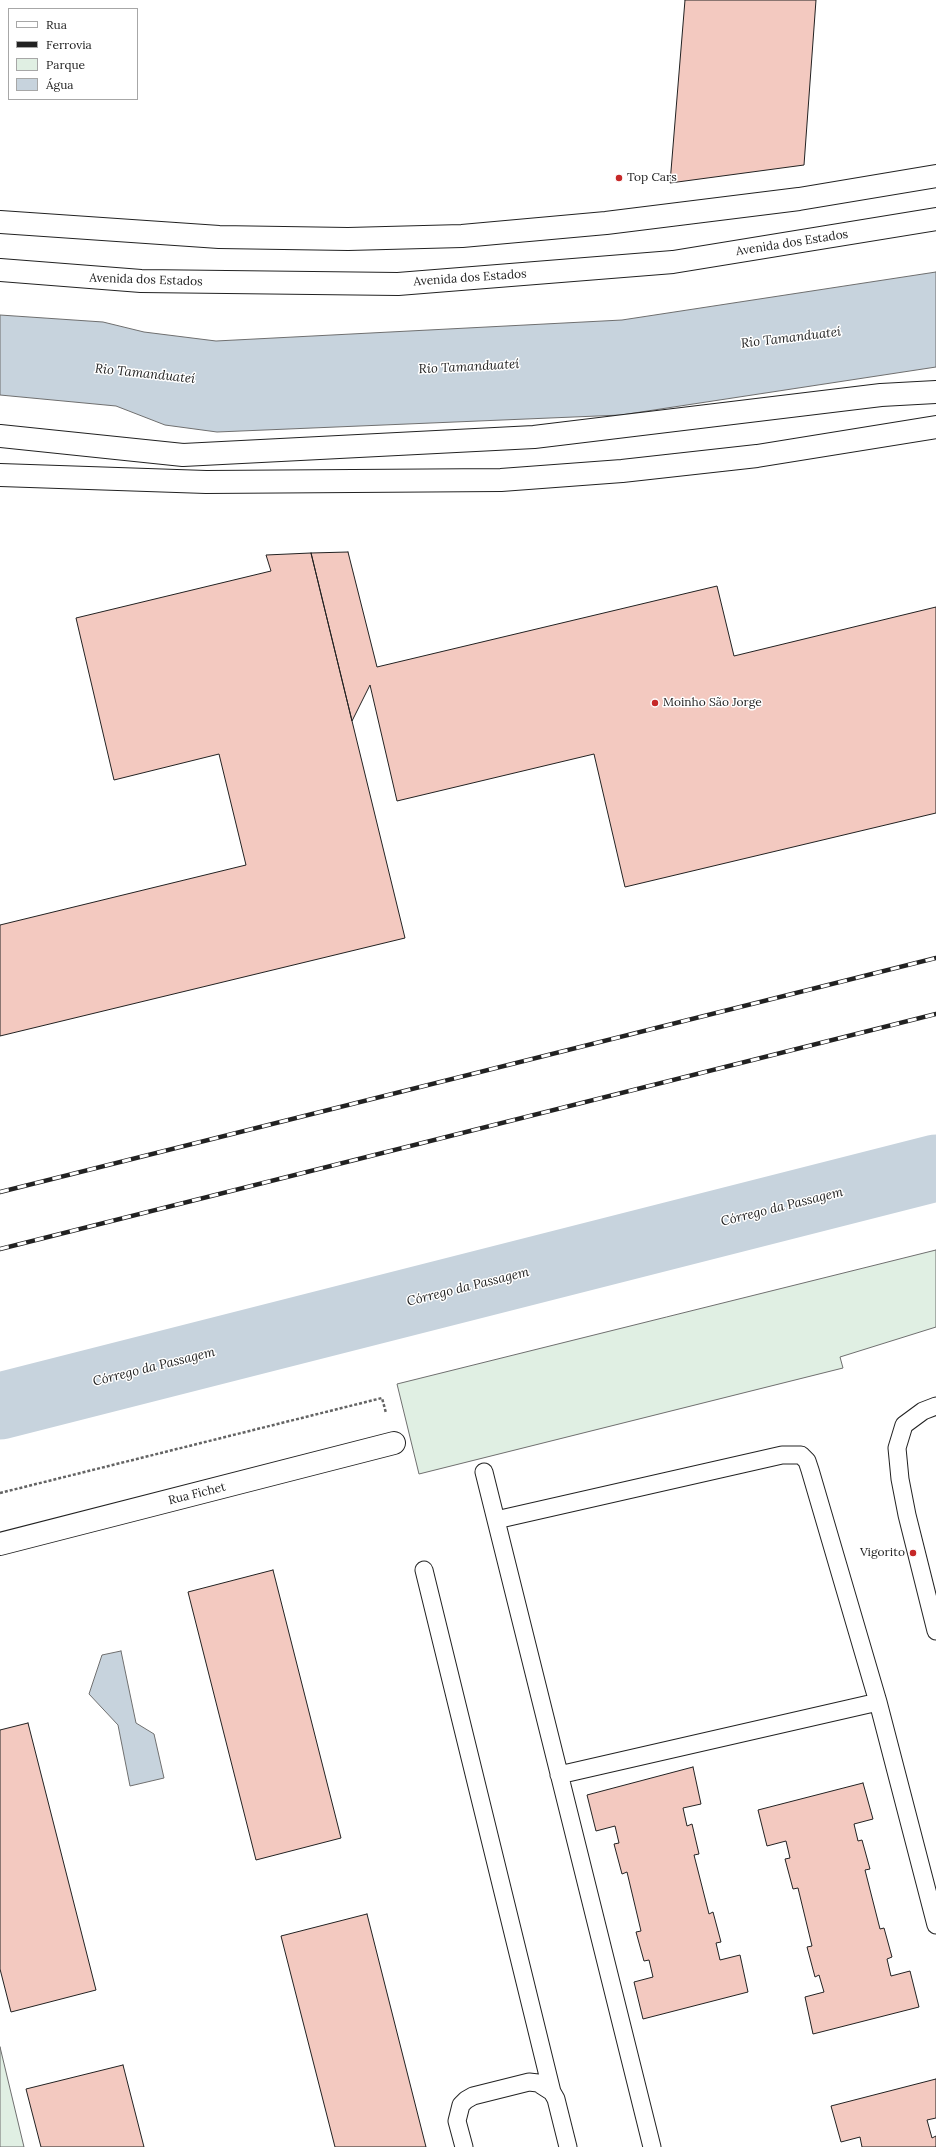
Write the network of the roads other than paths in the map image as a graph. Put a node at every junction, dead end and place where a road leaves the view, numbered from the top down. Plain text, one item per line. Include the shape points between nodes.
1 (936, 176) edge
2 (936, 218) edge
3 (0, 222) edge
4 (0, 270) edge
5 (936, 392) edge
6 (936, 427) edge
7 (0, 436) edge
8 (0, 475) edge
9 (936, 1406) edge
10 (394, 1443) road end
11 (484, 1472) dead end
12 (496, 1520) junction
13 (0, 1544) edge
14 (424, 1570) dead end
15 (936, 1631) edge
16 (878, 1702) junction
17 (559, 1775) junction
18 (936, 1925) edge
19 (552, 2092) junction
20 (464, 2147) edge
21 (568, 2147) edge
22 (652, 2147) edge

1 - 3 main road via 791,200 606,223 462,236 348,239 219,237
2 - 4 main road, Avenida dos Estados via 673,262 398,284 141,282
5 - 7 main road via 881,395 534,437 183,455
6 - 8 main road via 757,456 622,471 501,480 222,482
9 - 15 lane via 923,1411 904,1425 897,1448 900,1479
10 - 13 main road, Rua Fichet
11 - 12 lane
12 - 16 lane via 782,1455 801,1455 807,1461 810,1470
12 - 17 lane
14 - 19 lane
16 - 17 lane
16 - 18 lane
17 - 22 lane
19 - 20 lane via 538,2083 529,2082 466,2100 461,2105 457,2121
19 - 21 lane

